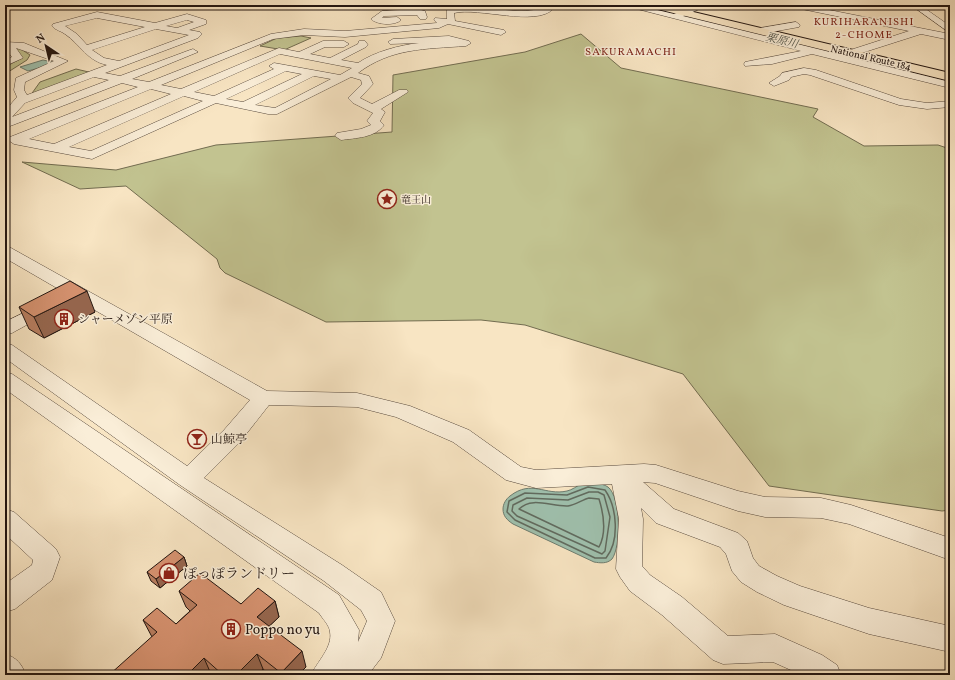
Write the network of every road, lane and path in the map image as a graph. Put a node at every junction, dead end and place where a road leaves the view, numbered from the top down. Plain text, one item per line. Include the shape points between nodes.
1 (410, 5) edge
2 (547, 5) edge
3 (626, 5) edge
4 (652, 5) edge
5 (705, 5) edge
6 (792, 5) edge
7 (811, 5) edge
8 (915, 5) edge
9 (429, 9) dead end
10 (680, 15) junction
11 (424, 17) dead end
12 (114, 18) junction
13 (872, 18) dead end
14 (135, 22) junction
15 (448, 22) junction
16 (796, 25) dead end
17 (158, 26) junction
18 (113, 29) dead end
19 (180, 30) junction
20 (69, 31) junction
21 (760, 31) junction
22 (921, 31) junction
23 (501, 32) dead end
24 (949, 34) edge
25 (159, 37) dead end
26 (385, 42) dead end
27 (7, 45) edge
28 (166, 46) junction
29 (85, 49) junction
30 (813, 50) junction
31 (200, 53) junction
32 (111, 54) dead end
33 (300, 55) junction
34 (845, 55) junction
35 (220, 57) junction
36 (96, 58) junction
37 (333, 61) junction
38 (255, 62) junction
39 (5, 63) edge
40 (120, 64) junction
41 (749, 64) dead end
42 (362, 66) junction
43 (285, 68) junction
44 (312, 73) junction
45 (94, 74) junction
46 (912, 75) junction
47 (345, 76) junction
48 (950, 77) edge
49 (119, 79) junction
50 (884, 80) dead end
51 (869, 82) dead end
52 (774, 83) dead end
53 (950, 85) edge
54 (149, 86) junction
55 (848, 86) junction
56 (403, 92) dead end
57 (183, 93) junction
58 (214, 100) junction
59 (22, 101) junction
60 (950, 104) edge
61 (244, 106) junction
62 (374, 108) junction
63 (6, 121) edge
64 (341, 136) dead end
65 (11, 139) edge
66 (55, 148) junction
67 (5, 251) edge
68 (77, 291) junction
69 (5, 329) edge
70 (5, 349) edge
71 (5, 379) edge
72 (263, 398) junction
73 (621, 478) junction
74 (188, 479) junction
75 (5, 519) edge
76 (260, 527) junction
77 (240, 543) junction
78 (950, 549) edge
79 (5, 600) edge
80 (950, 639) edge
81 (5, 668) edge
82 (11, 675) edge
83 (326, 675) edge
84 (349, 675) edge
85 (826, 675) edge

1 - 9 street
2 - 15 street via 547,10 535,14 465,6 448,9 451,18
3 - 10 street
4 - 10 highway, National Route 184
5 - 10 street
6 - 22 street
7 - 13 street
8 - 24 street
10 - 21 highway, National Route 184
10 - 30 street
11 - 15 street
12 - 14 street
12 - 20 street
12 - 20 street via 92,16 56,26
14 - 17 street
14 - 18 street
15 - 23 street
15 - 35 street via 345,34 282,34
16 - 21 street
17 - 19 street
17 - 19 street via 187,17 203,22
17 - 29 street
19 - 25 street
19 - 28 street via 197,34
20 - 29 street via 81,39
21 - 34 highway, National Route 184
22 - 24 street
22 - 34 street
26 - 42 street via 408,44 369,60
27 - 39 street via 18,58
27 - 59 street via 21,45 63,61 20,80
28 - 31 street
28 - 40 street
29 - 36 street
30 - 34 street
30 - 41 street
31 - 35 street
31 - 49 street
32 - 36 street
33 - 37 street
33 - 37 street via 327,44 366,43
33 - 38 street via 280,51
34 - 46 street
34 - 48 highway, National Route 184
35 - 38 street
35 - 54 street
36 - 40 street
37 - 42 street
38 - 43 street
38 - 57 street
40 - 45 street
42 - 47 street
43 - 44 street
43 - 58 street
44 - 47 street
44 - 61 street
45 - 49 street
45 - 59 street
46 - 50 street
46 - 53 street
47 - 61 street via 277,111
47 - 62 street via 365,78 368,84 354,98
49 - 54 street
49 - 63 street
51 - 55 street
52 - 55 street via 786,75 804,71
54 - 57 street
54 - 65 street
55 - 60 street via 914,105
56 - 62 street
57 - 58 street
57 - 66 street
58 - 61 street
58 - 66 street via 92,155
59 - 63 street
62 - 64 street via 379,112 373,121 378,125 374,129
65 - 66 street
67 - 68 street
68 - 69 street
68 - 72 street
70 - 74 street
71 - 77 street
72 - 73 street via 357,400 402,411 461,436 514,474 536,479
72 - 74 street via 232,436
73 - 78 street via 644,473 656,474 738,501 765,506 821,508 851,515
73 - 80 street via 665,516 729,540 738,549 741,563 750,574 767,584 794,596 869,621
73 - 85 street via 631,519 629,569 640,583 672,606 723,650 775,648 812,665
74 - 76 street
75 - 79 street via 47,557 43,572
76 - 77 street
76 - 84 street via 333,573 371,601 382,621 371,648
77 - 83 street via 328,604 345,630 342,652
81 - 82 street

